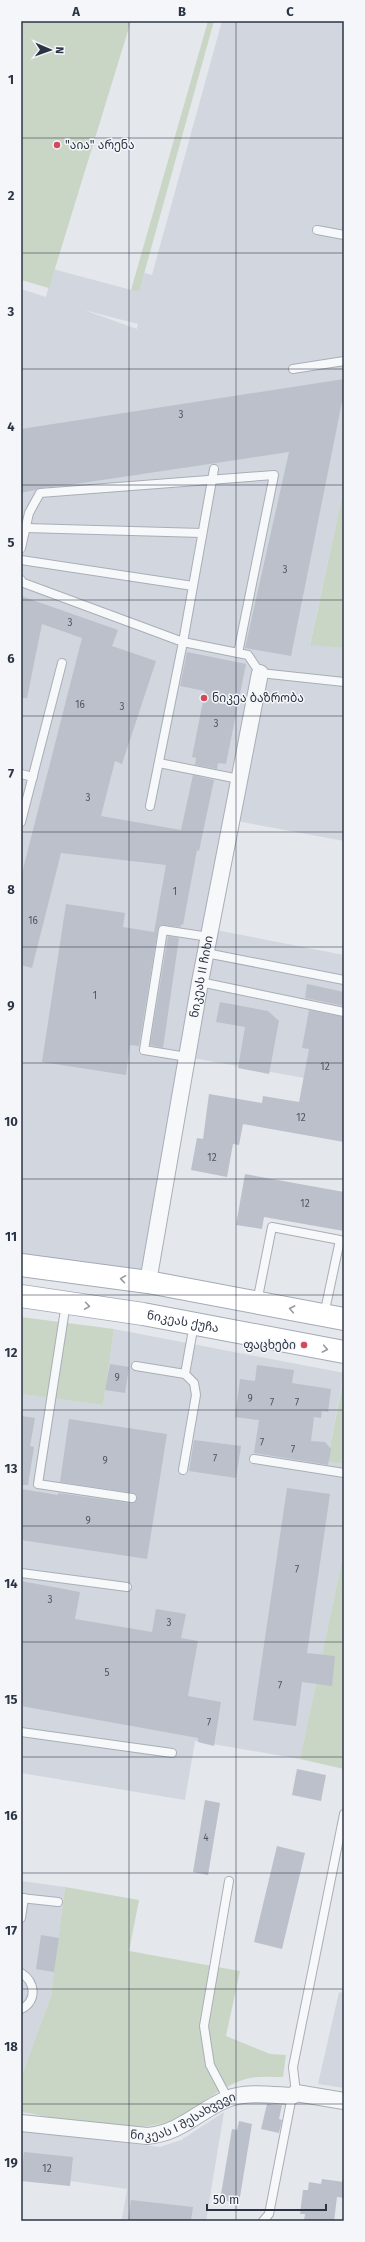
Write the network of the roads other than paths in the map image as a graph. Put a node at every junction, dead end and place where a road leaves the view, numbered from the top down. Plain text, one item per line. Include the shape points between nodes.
1 (317, 230) dead end
2 (344, 235) edge
3 (344, 361) edge
4 (293, 369) dead end
5 (214, 470) dead end
6 (212, 481) junction
7 (26, 528) junction
8 (202, 533) junction
9 (21, 548) edge
10 (21, 560) edge
11 (21, 580) edge
12 (193, 586) junction
13 (183, 642) junction
14 (238, 653) junction
15 (62, 663) dead end
16 (260, 673) junction
17 (344, 682) edge
18 (159, 763) junction
19 (21, 774) edge
20 (33, 777) junction
21 (239, 779) junction
22 (150, 806) dead end
23 (21, 822) edge
24 (209, 937) junction
25 (206, 954) junction
26 (344, 980) edge
27 (200, 982) junction
28 (344, 1012) edge
29 (187, 1057) junction
30 (21, 1265) edge
31 (148, 1282) junction
32 (21, 1296) edge
33 (66, 1302) junction
34 (257, 1303) junction
35 (334, 1318) edge
36 (194, 1323) junction
37 (344, 1352) edge
38 (136, 1366) dead end
39 (185, 1374) junction
40 (254, 1459) dead end
41 (183, 1470) dead end
42 (344, 1473) edge
43 (132, 1498) dead end
44 (21, 1573) edge
45 (127, 1587) dead end
46 (21, 1732) edge
47 (172, 1753) dead end
48 (344, 1814) edge
49 (229, 1881) dead end
50 (22, 1898) edge
51 (58, 1902) dead end
52 (21, 1918) edge
53 (21, 1973) edge
54 (21, 2009) edge
55 (294, 2094) junction
56 (228, 2098) junction
57 (344, 2101) edge
58 (21, 2123) edge
59 (263, 2221) edge

1 - 2 lane
3 - 4 lane
5 - 6 lane
6 - 7 lane via 40,492 29,513
6 - 8 lane
6 - 14 lane via 274,475
7 - 8 lane
7 - 9 lane
8 - 12 lane
10 - 12 lane
11 - 13 lane
12 - 13 lane
13 - 14 lane
13 - 18 lane
14 - 16 lane via 248,655
15 - 20 lane
16 - 17 lane
16 - 21 street, ნიკეას II ჩიხი
18 - 21 lane
18 - 22 lane
19 - 20 lane
20 - 23 lane
21 - 24 street, ნიკეას II ჩიხი
24 - 25 street, ნიკეას II ჩიხი
24 - 29 lane via 163,930 144,1050
25 - 26 lane
25 - 27 street, ნიკეას II ჩიხი
27 - 28 lane
27 - 29 street, ნიკეას II ჩიხი
29 - 31 street, ნიკეას II ჩიხი
31 -> 30 main road
31 - 34 main road
32 - 33 main road, ნიკეას ქუჩა
33 -> 36 main road, ნიკეას ქუჩა
33 - 43 lane via 38,1484
35 -> 34 main road
34 - 35 lane via 272,1226 340,1240
36 -> 37 main road, ნიკეას ქუჩა
36 - 39 lane
38 - 39 lane
39 - 41 lane via 194,1383 196,1395
40 - 42 lane
44 - 45 lane
46 - 47 lane
48 - 55 lane via 293,2067
49 - 56 lane via 204,2026 210,2065
50 - 51 lane
50 - 52 lane
53 - 54 lane via 30,1980 33,1992 28,2004
55 - 56 street, ნიკეას I შესახვევი
55 - 57 street, ნიკეას I შესახვევი
55 - 59 lane via 269,2214
56 - 58 street, ნიკეას I შესახვევი via 164,2135 147,2136

